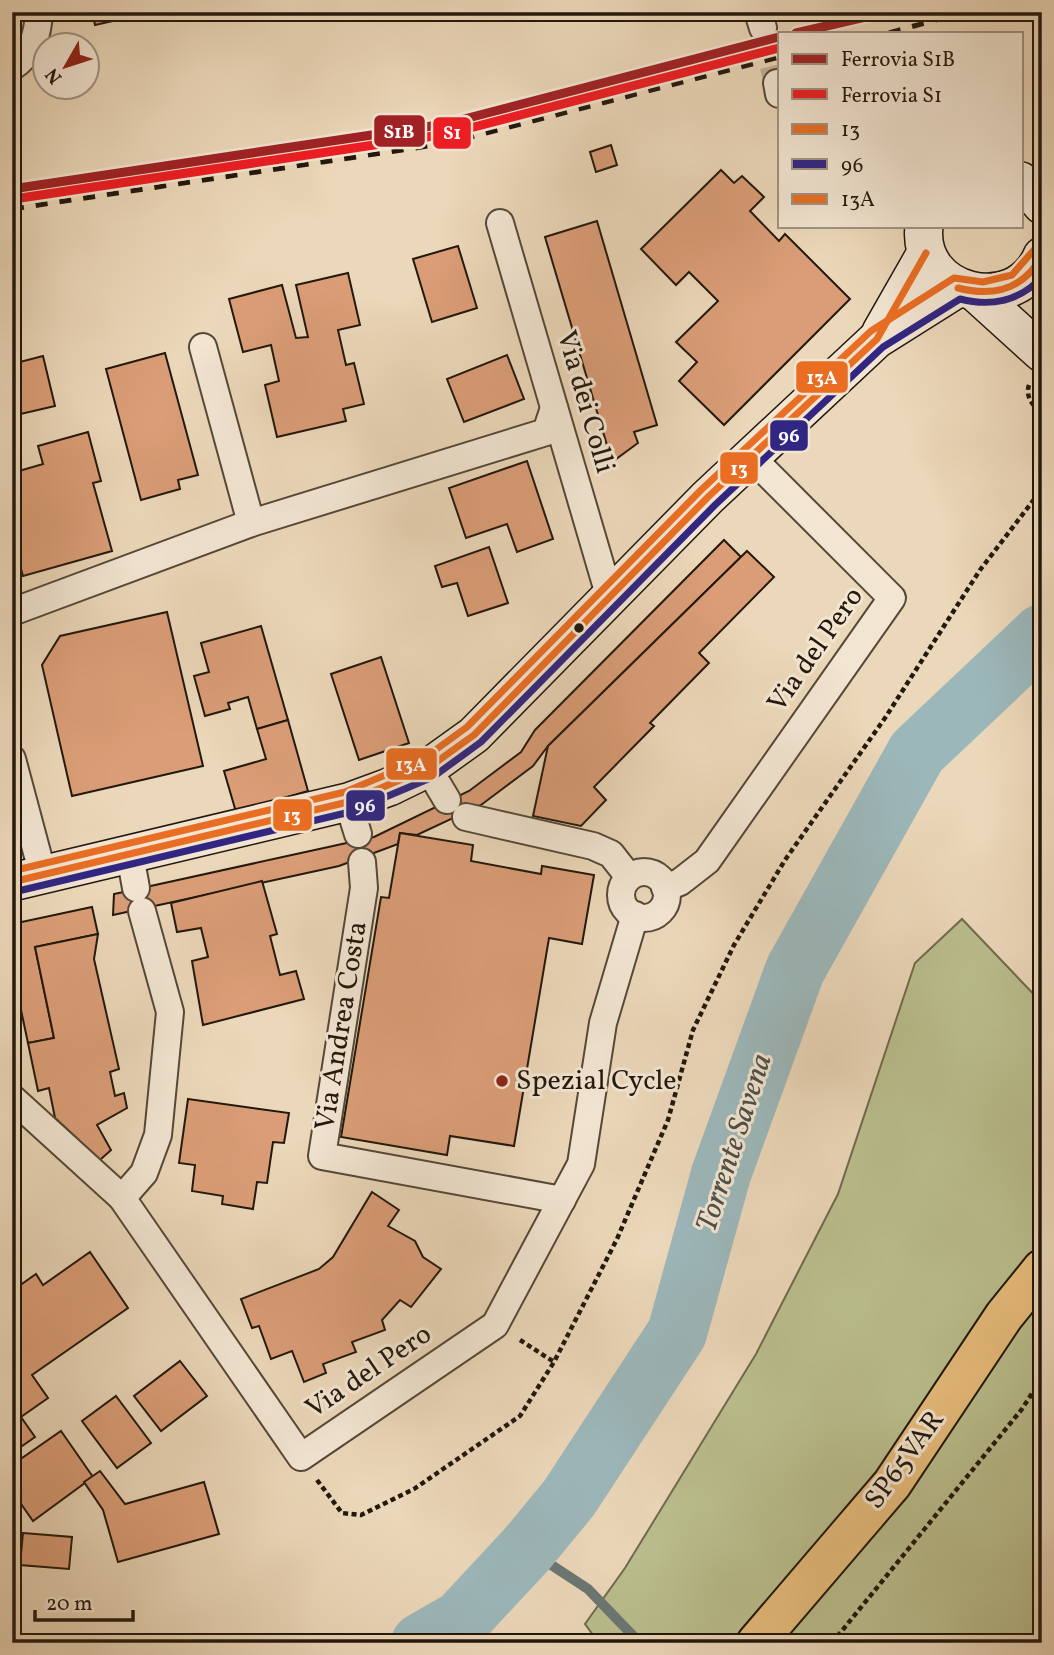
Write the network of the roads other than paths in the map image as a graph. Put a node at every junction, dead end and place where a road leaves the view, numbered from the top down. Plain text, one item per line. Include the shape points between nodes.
1 (39, 12) edge
2 (12, 67) edge
3 (1042, 169) edge
4 (1023, 177) edge
5 (1023, 181) edge
6 (1042, 205) edge
7 (500, 223) dead end
8 (920, 235) edge
9 (1040, 261) edge
10 (968, 291) junction
11 (877, 339) junction
12 (204, 348) dead end
13 (1037, 362) edge
14 (554, 408) junction
15 (751, 457) junction
16 (251, 523) junction
17 (610, 598) junction
18 (12, 612) edge
19 (12, 758) edge
20 (428, 768) junction
21 (362, 862) dead end
22 (629, 877) junction
23 (28, 879) edge
24 (136, 885) junction
25 (665, 888) junction
26 (635, 915) junction
27 (12, 1098) edge
28 (122, 1198) junction
29 (562, 1200) junction
30 (1042, 1269) edge
31 (757, 1643) edge

1 - 2 street via 33,45
3 - 4 main road
5 - 6 main road
7 - 14 street, Via dei Colli
8 - 10 main road via 936,270
8 - 11 main road
9 - 10 main road via 1010,289
9 - 13 main road via 1032,317
10 - 11 main road
10 - 13 main road
11 - 15 main road
12 - 16 street
14 - 16 street via 546,432
14 - 17 street, Via dei Colli
15 - 17 main road
15 - 25 street, Via del Pero via 892,598 707,861
16 - 18 street
17 - 20 main road via 474,735
19 - 23 street
20 - 22 street via 456,809 593,846 611,855
20 - 24 main road via 390,787 353,818
21 - 29 street, Via Andrea Costa via 364,888 322,1156
22 - 25 street via 650,873
22 - 26 street via 621,898
23 - 24 main road
24 - 28 street via 170,1012 158,1135 144,1173
25 - 26 street via 662,909 650,917
26 - 29 street, Via del Pero via 603,1023 581,1164
27 - 28 street, Via del Pero
28 - 29 street, Via del Pero via 301,1457 495,1325
30 - 31 main road, SP65VAR via 1004,1316 892,1484

